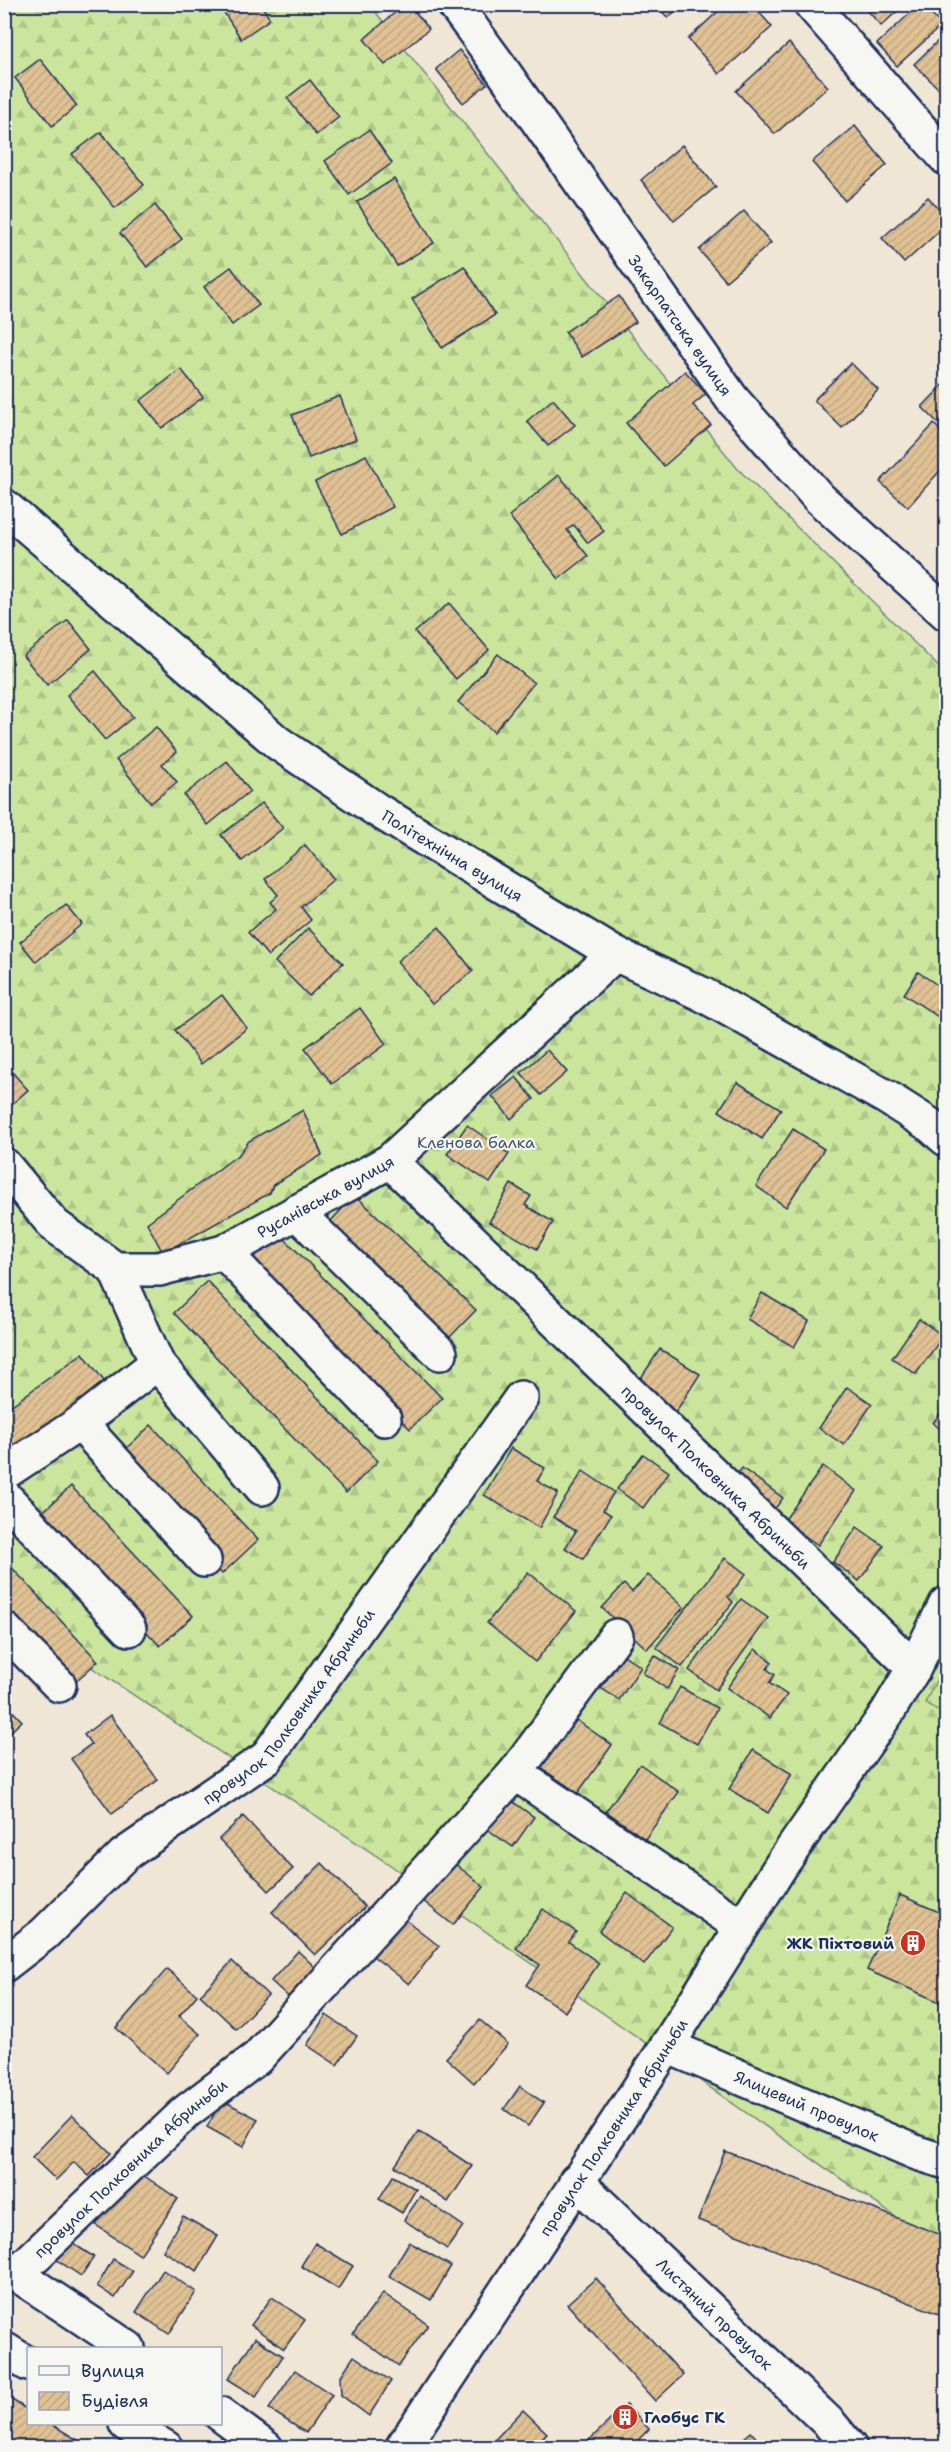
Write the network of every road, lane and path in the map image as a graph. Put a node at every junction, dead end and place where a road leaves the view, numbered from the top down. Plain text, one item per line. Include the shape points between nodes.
1 (454, 4) edge
2 (811, 4) edge
3 (946, 158) edge
4 (4, 506) edge
5 (946, 613) edge
6 (615, 954) junction
7 (946, 1139) edge
8 (390, 1161) junction
9 (4, 1165) edge
10 (296, 1212) junction
11 (224, 1252) junction
12 (115, 1269) junction
13 (440, 1353) dead end
14 (157, 1363) junction
15 (520, 1398) dead end
16 (384, 1419) dead end
17 (80, 1423) junction
18 (4, 1473) edge
19 (262, 1488) dead end
20 (4, 1496) edge
21 (204, 1560) dead end
22 (946, 1604) edge
23 (4, 1629) edge
24 (129, 1629) dead end
25 (616, 1636) dead end
26 (914, 1668) junction
27 (59, 1685) dead end
28 (514, 1773) junction
29 (742, 1927) junction
30 (4, 1965) edge
31 (668, 2046) junction
32 (946, 2162) edge
33 (576, 2181) junction
34 (10, 2270) edge
35 (125, 2347) edge
36 (4, 2349) edge
37 (27, 2363) edge
38 (222, 2415) edge
39 (128, 2425) edge
40 (166, 2448) edge
41 (266, 2448) edge
42 (402, 2448) edge
43 (850, 2448) edge

1 - 5 street, Закарпатська вулиця via 732,399 819,498
2 - 3 street
4 - 6 street, Політехнічна вулиця via 278,743 377,810
6 - 7 street, Політехнічна вулиця via 713,999 886,1098
6 - 8 street, Русанівська вулиця
8 - 10 street, Русанівська вулиця
8 - 26 street, провулок Полковника Абриньби
9 - 12 street via 54,1225
10 - 11 street, Русанівська вулиця
10 - 13 street
11 - 12 street, Русанівська вулиця via 159,1269
11 - 16 street
12 - 14 street
14 - 17 street
14 - 19 street
15 - 30 street, провулок Полковника Абриньби via 266,1758 124,1855 44,1934
17 - 18 street
17 - 21 street
20 - 24 street
22 - 26 street, провулок Полковника Абриньби
23 - 27 street
25 - 28 street, провулок Полковника Абриньби
26 - 29 street, провулок Полковника Абриньби
28 - 29 street
28 - 34 street, провулок Полковника Абриньби via 257,2058 187,2111
29 - 31 street, провулок Полковника Абриньби
31 - 32 street, Ялицевий провулок
31 - 33 street, провулок Полковника Абриньби
33 - 42 street, провулок Полковника Абриньби
33 - 43 street, Листяний провулок via 830,2424
34 - 35 street, провулок Полковника Абриньби
36 - 37 street
38 - 41 street
39 - 40 street

